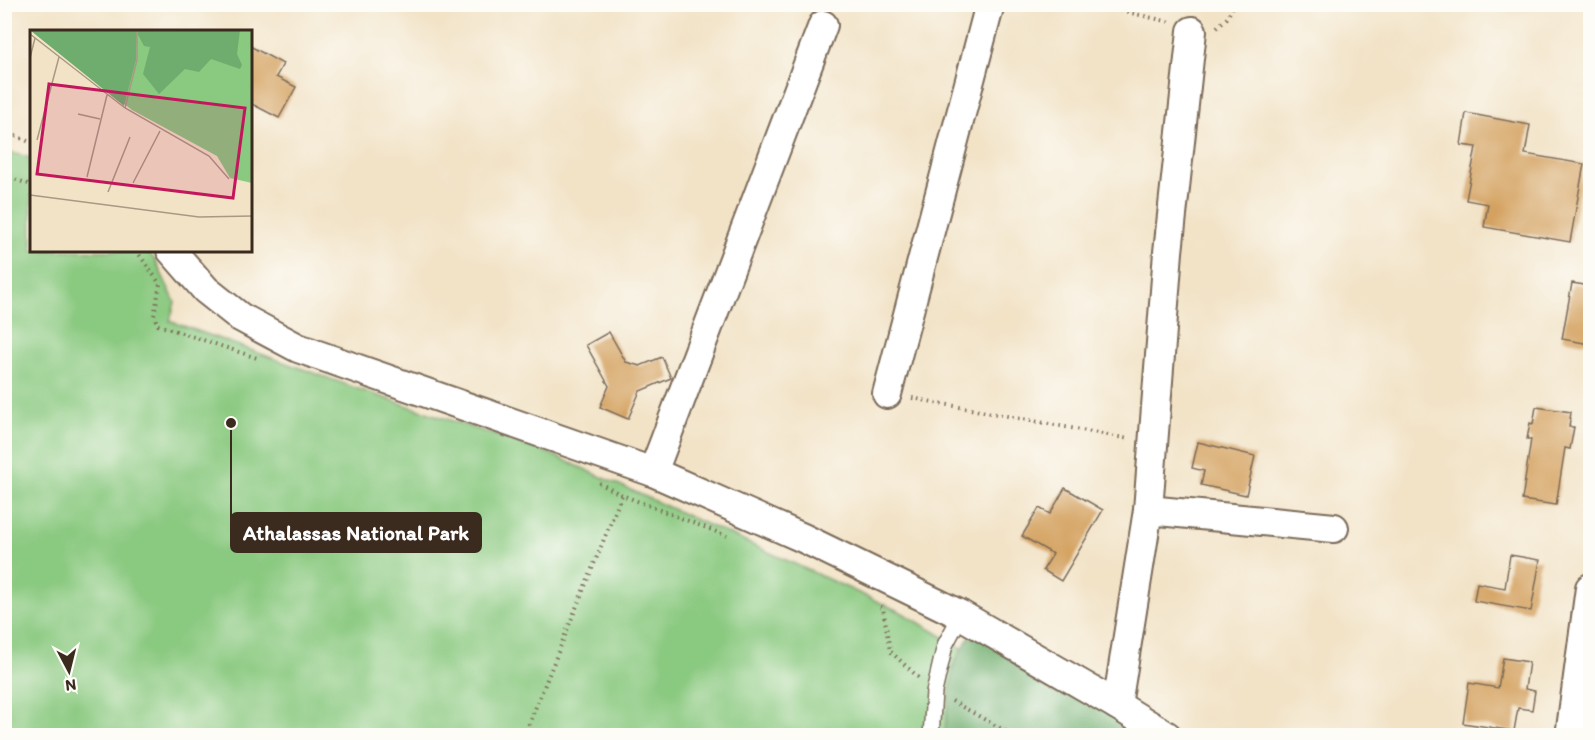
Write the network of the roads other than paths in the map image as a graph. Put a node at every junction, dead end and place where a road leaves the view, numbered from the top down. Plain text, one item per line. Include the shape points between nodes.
1 (990, 4) edge
2 (823, 26) dead end
3 (1192, 31) road end
4 (173, 252) edge
5 (887, 394) road end
6 (653, 472) junction
7 (1148, 510) junction
8 (1334, 528) dead end
9 (1590, 588) edge
10 (962, 615) junction
11 (1117, 705) junction
12 (931, 735) edge
13 (1167, 735) edge
14 (1570, 735) edge

1 - 5 street
2 - 6 street
3 - 7 street via 1168,252
4 - 6 street via 206,290 240,317 298,348
6 - 10 street via 803,538
7 - 8 street
7 - 11 street
9 - 14 street
10 - 11 street
10 - 12 lane via 945,645 934,692
11 - 13 street

